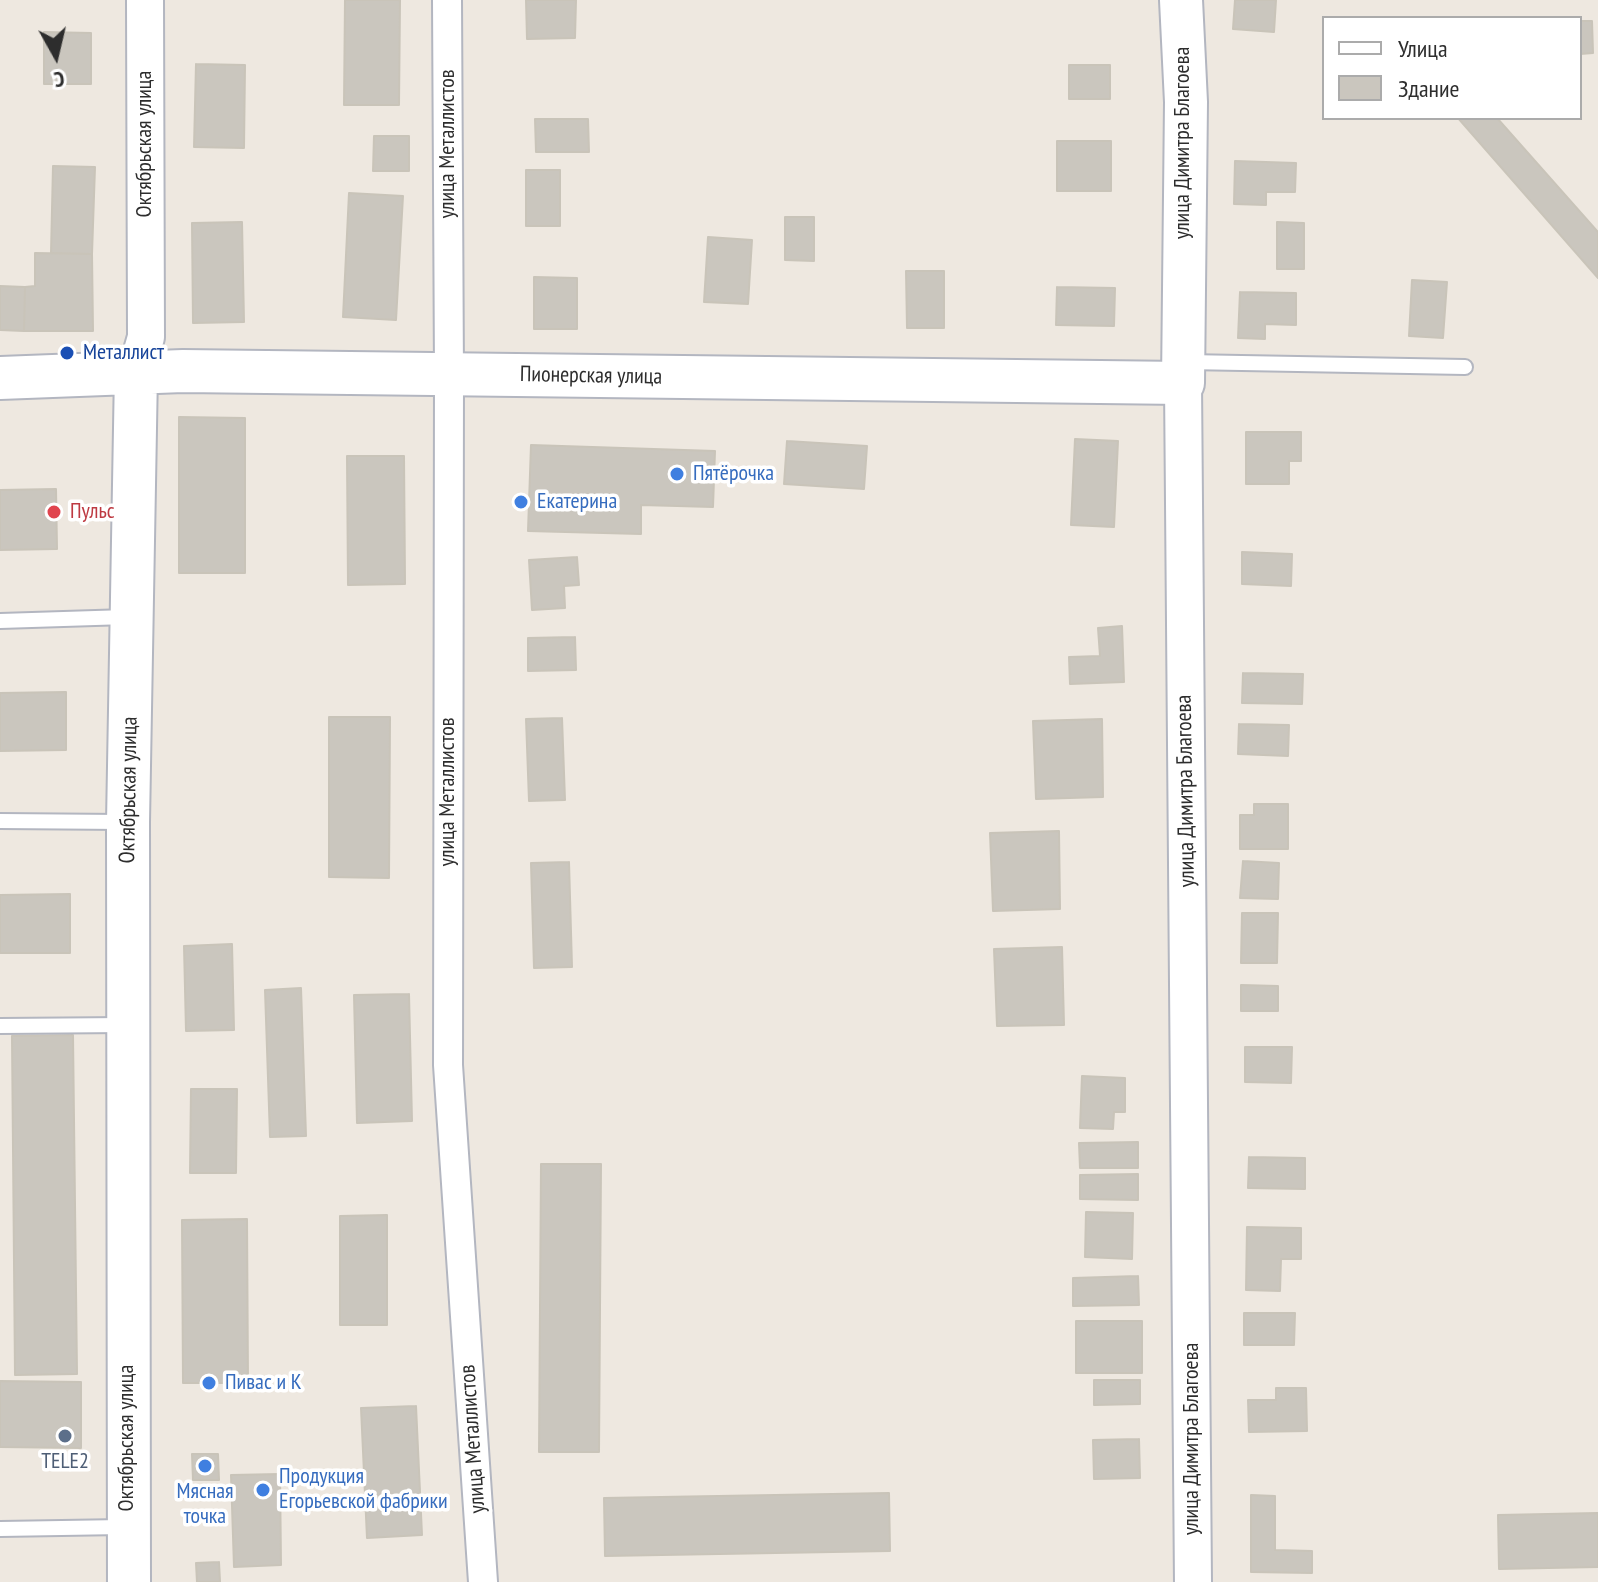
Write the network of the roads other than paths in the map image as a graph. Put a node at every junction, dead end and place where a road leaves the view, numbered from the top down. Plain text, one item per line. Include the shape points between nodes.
1 (145, 0) edge
2 (447, 0) edge
3 (1181, 0) edge
4 (1465, 367) dead end
5 (136, 372) junction
6 (1183, 373) junction
7 (449, 374) junction
8 (0, 378) edge
9 (132, 617) junction
10 (0, 621) edge
11 (0, 821) edge
12 (128, 822) junction
13 (127, 1025) junction
14 (0, 1026) edge
15 (127, 1526) junction
16 (0, 1529) edge
17 (129, 1582) edge
18 (483, 1582) edge
19 (1193, 1582) edge

1 - 5 street, Октябрьская улица via 146,337
2 - 7 street, улица Металлистов
3 - 6 main road, улица Димитра Благоева via 1186,102
4 - 6 lane
5 - 7 main road, Пионерская улица
5 - 8 main road, Пионерская улица
5 - 9 main road, Октябрьская улица
6 - 7 main road, Пионерская улица
6 - 19 street, улица Димитра Благоева
7 - 18 street, улица Металлистов via 448,1065
9 - 10 lane
9 - 12 main road, Октябрьская улица
11 - 12 lane
12 - 13 main road, Октябрьская улица
13 - 14 lane
13 - 15 main road, Октябрьская улица
15 - 16 lane
15 - 17 main road, Октябрьская улица

